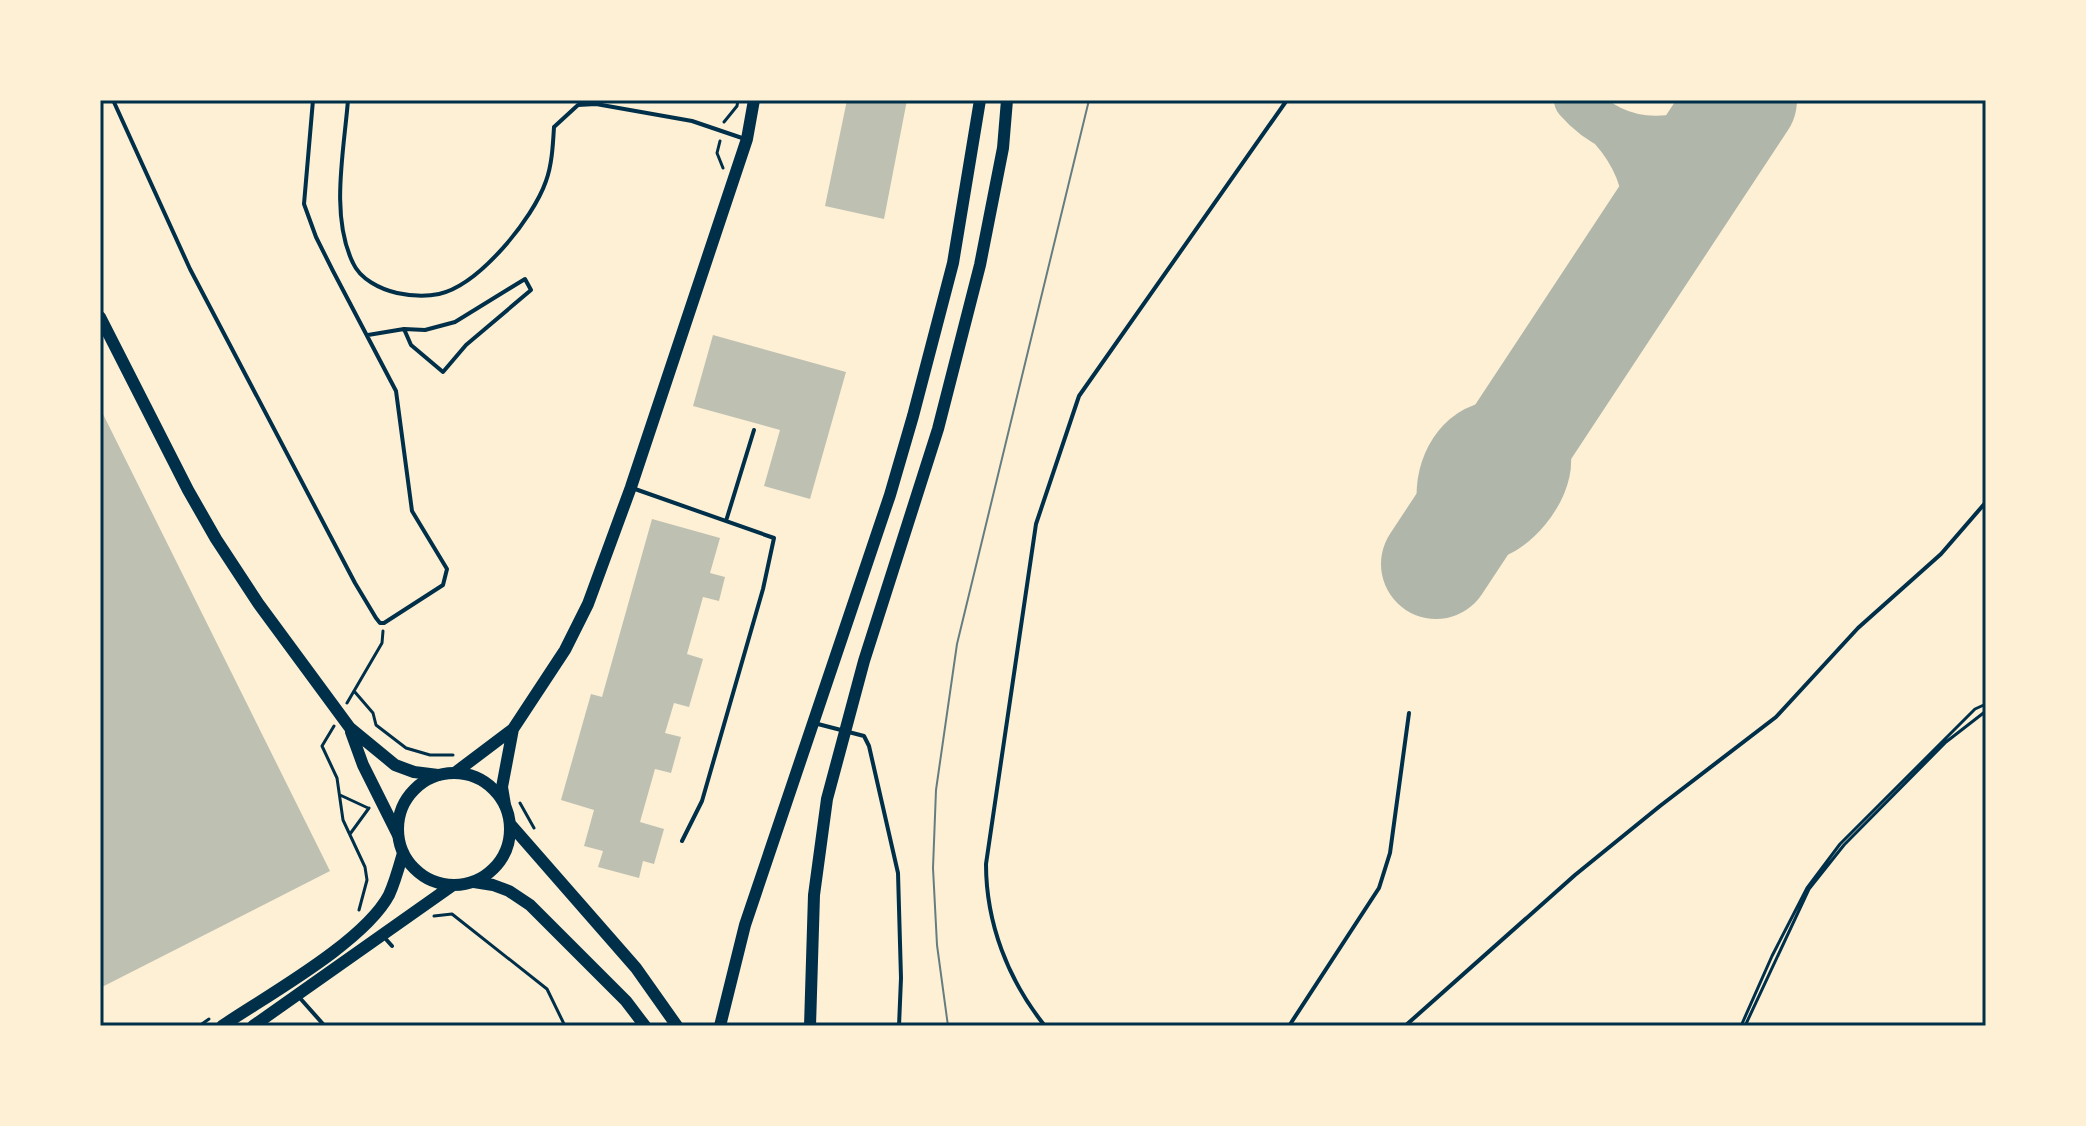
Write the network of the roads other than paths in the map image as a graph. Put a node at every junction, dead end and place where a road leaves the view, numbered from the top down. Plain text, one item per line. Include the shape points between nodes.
1 (113, 100) edge
2 (313, 100) edge
3 (348, 100) edge
4 (754, 100) edge
5 (980, 100) edge
6 (1007, 100) edge
7 (1287, 100) edge
8 (747, 139) junction
9 (100, 317) edge
10 (404, 329) junction
11 (368, 335) junction
12 (754, 430) dead end
13 (631, 487) junction
14 (1986, 502) edge
15 (726, 521) junction
16 (1409, 713) dead end
17 (813, 723) junction
18 (350, 728) junction
19 (513, 729) junction
20 (846, 732) junction
21 (456, 772) junction
22 (438, 775) junction
23 (505, 805) junction
24 (510, 824) junction
25 (398, 835) junction
26 (682, 841) dead end
27 (403, 853) junction
28 (473, 882) junction
29 (453, 885) junction
30 (382, 935) junction
31 (392, 946) dead end
32 (298, 995) junction
33 (323, 1024) edge
34 (222, 1026) edge
35 (253, 1026) edge
36 (645, 1026) edge
37 (677, 1026) edge
38 (720, 1026) edge
39 (810, 1026) edge
40 (899, 1026) edge
41 (1045, 1026) edge
42 (1289, 1026) edge
43 (1405, 1026) edge

1 - 11 lane via 190,269 355,583 384,623 443,585 447,569 412,511 396,391
2 - 11 lane via 304,204
3 - 8 lane via 340,225 354,266 370,283 415,296 441,294 471,279 507,243 547,180 554,127 578,105 692,121
4 - 8 main road
5 - 17 main road via 953,263 913,416
6 - 20 main road via 980,265 938,429
7 - 41 lane via 1079,396 1036,524 986,878 1002,953
8 - 13 main road
9 - 18 main road via 216,539
10 - 10 lane via 455,322 525,279 531,290 466,345 443,372 411,345
10 - 11 lane
12 - 15 lane
13 - 15 lane
13 - 19 main road via 588,604
14 - 43 lane via 1941,554 1858,628 1776,717 1575,875
15 - 26 lane via 774,538 702,801
16 - 42 lane via 1390,853 1379,888
17 - 20 lane
17 - 38 main road via 745,925
18 - 22 main road via 395,765
18 - 25 main road
19 - 21 main road
19 - 23 main road via 502,787
20 - 39 main road via 820,842
20 - 40 lane via 864,736 869,746 898,873
21 - 22 main road
21 - 23 main road via 485,782
22 - 25 main road via 424,781 403,804
23 - 24 main road
24 - 28 main road via 501,859
24 - 37 main road via 636,968
25 - 27 main road
27 - 29 main road via 424,876
27 - 34 main road via 389,894 369,921 344,944
28 - 29 main road
28 - 36 main road via 493,885 530,905
29 - 30 main road
30 - 31 lane
30 - 32 main road
32 - 33 lane
32 - 35 main road

